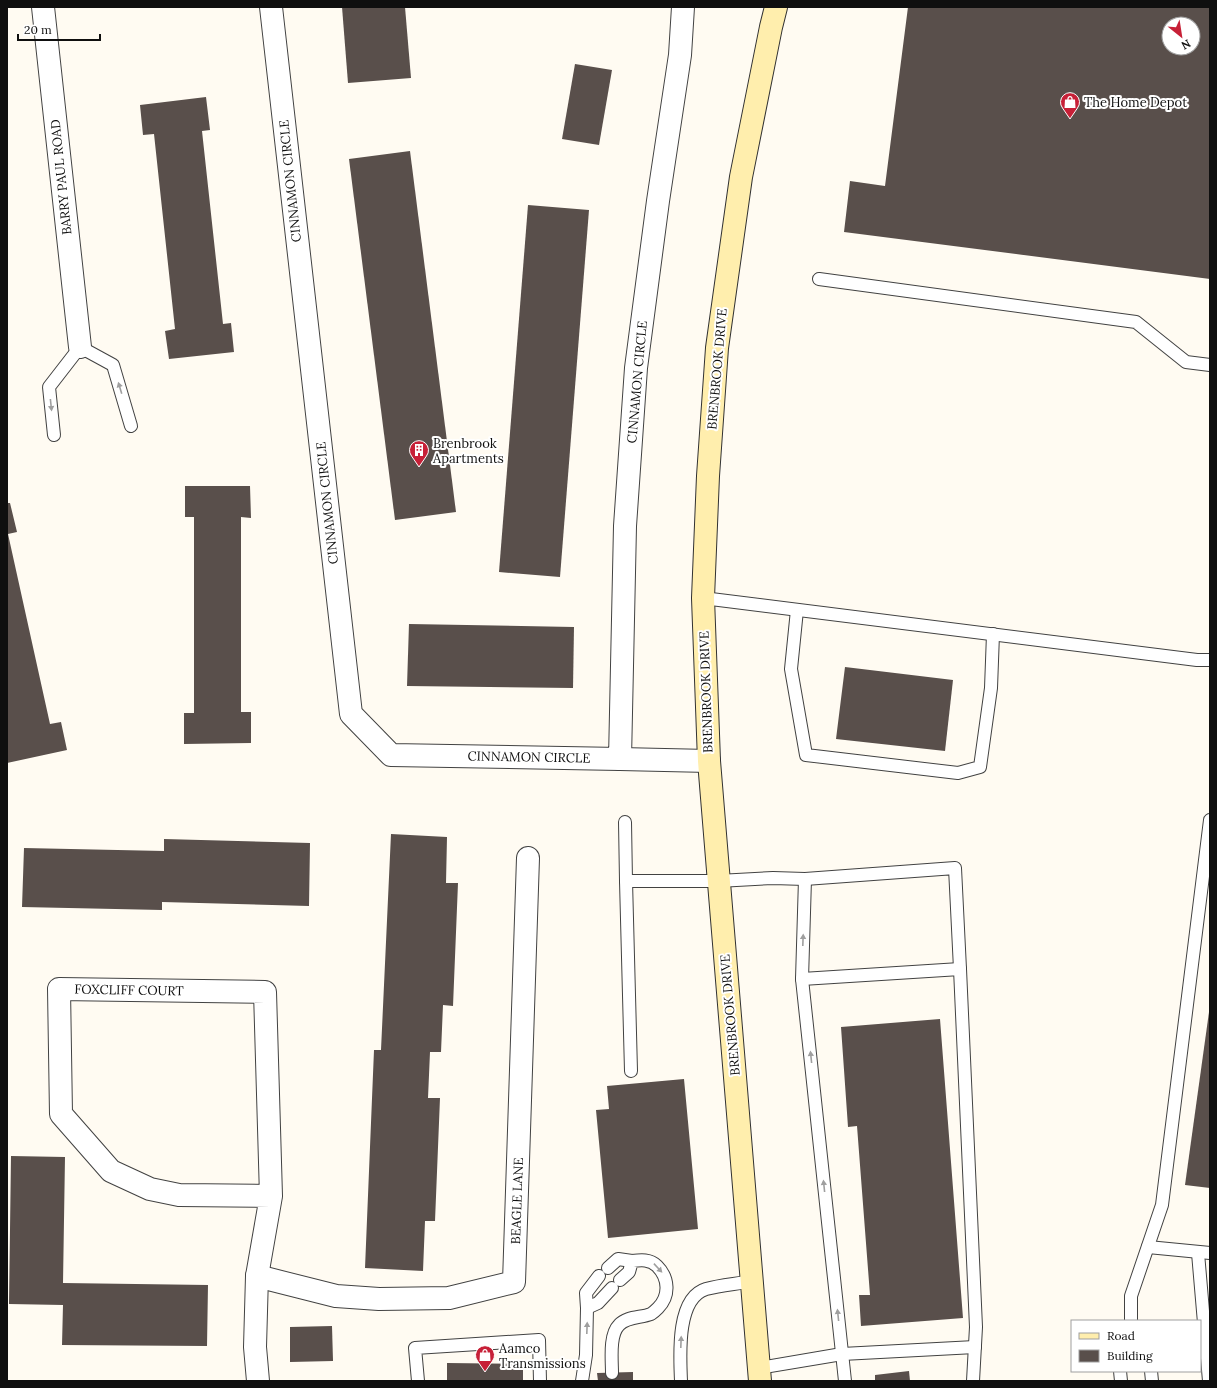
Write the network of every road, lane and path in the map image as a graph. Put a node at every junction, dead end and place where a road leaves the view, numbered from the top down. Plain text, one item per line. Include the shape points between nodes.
1 (43, 7) edge
2 (271, 7) edge
3 (683, 7) edge
4 (776, 7) edge
5 (819, 279) dead end
6 (80, 347) junction
7 (1210, 365) edge
8 (131, 426) dead end
9 (54, 435) dead end
10 (703, 598) junction
11 (798, 610) junction
12 (993, 634) junction
13 (1210, 660) edge
14 (620, 759) junction
15 (709, 761) junction
16 (1210, 820) edge
17 (626, 822) dead end
18 (528, 858) dead end
19 (805, 879) junction
20 (626, 881) junction
21 (718, 881) junction
22 (960, 970) junction
23 (802, 979) junction
24 (631, 1071) dead end
25 (271, 1196) junction
26 (1148, 1247) junction
27 (1204, 1253) edge
28 (632, 1261) junction
29 (257, 1276) junction
30 (752, 1282) junction
31 (587, 1308) junction
32 (1131, 1320) edge
33 (975, 1347) junction
34 (842, 1354) junction
35 (612, 1373) dead end
36 (760, 1375) edge
37 (258, 1381) edge
38 (418, 1381) edge
39 (540, 1381) edge
40 (582, 1381) edge
41 (681, 1381) edge
42 (845, 1381) edge
43 (973, 1381) edge
44 (1209, 1381) edge

1 - 6 street, BARRY PAUL ROAD
2 - 14 street, CINNAMON CIRCLE via 351,714 391,755
3 - 14 street, CINNAMON CIRCLE via 680,55 636,368 625,526
4 - 10 street, BRENBROOK DRIVE via 741,177 717,348
5 - 7 lane via 1136,322 1186,362
8 -> 6 lane via 113,365
6 -> 9 lane via 49,387
10 - 11 lane
10 - 15 street, BRENBROOK DRIVE
11 - 12 lane
11 - 12 lane via 791,669 806,755 958,773 980,767 991,688
12 - 13 lane
14 - 15 street, CINNAMON CIRCLE
15 - 21 street, BRENBROOK DRIVE
16 - 26 lane via 1162,1205
17 - 20 lane
18 - 29 street, BEAGLE LANE via 514,1282 449,1298 379,1299 336,1296
19 - 21 lane
19 - 22 lane via 955,868
23 -> 19 lane
20 - 21 lane
20 - 24 lane
21 - 30 street, BRENBROOK DRIVE
22 - 23 lane
22 - 33 lane
34 -> 23 lane
25 - 25 street, FOXCLIFF COURT via 179,1195 150,1189 111,1171 61,1114 59,989 265,992
25 - 29 street, FOXCLIFF COURT
26 - 27 lane
26 - 32 lane via 1131,1296
27 - 44 lane
28 - 31 lane via 630,1272 598,1303
28 - 31 lane via 618,1259 604,1272 586,1293
28 -> 35 lane via 645,1260 655,1264 666,1280 667,1291 661,1305 652,1313 627,1319 619,1325 612,1340
29 - 37 street, FOXCLIFF COURT via 255,1347
30 - 36 street, BRENBROOK DRIVE
41 -> 30 lane via 683,1317 693,1298 705,1289
40 -> 31 lane via 586,1355
33 - 34 lane
33 - 43 lane
34 - 36 lane
34 - 42 lane
38 - 39 lane via 415,1348 539,1340

